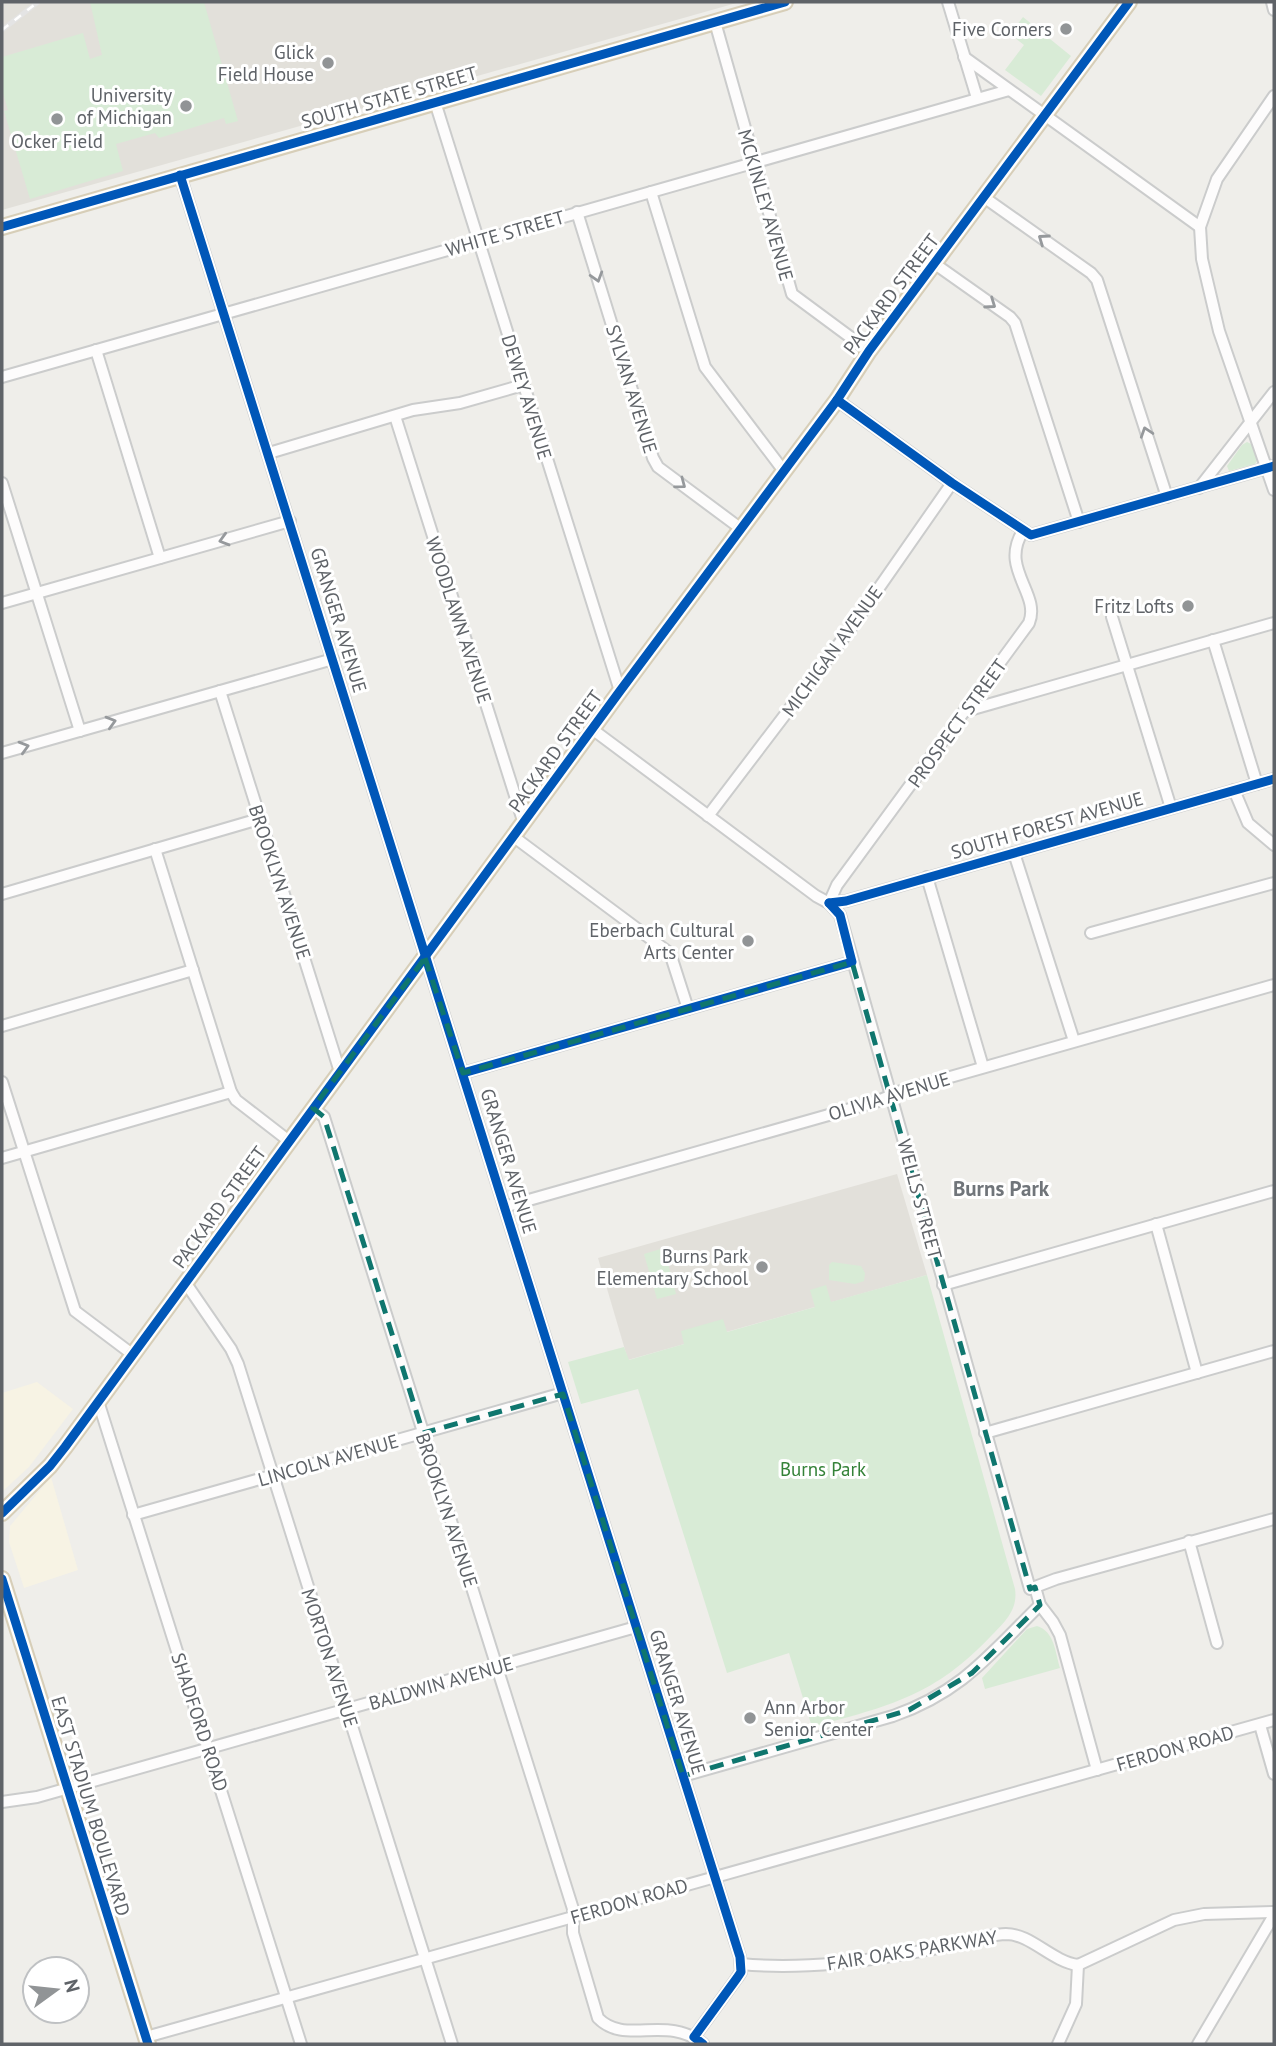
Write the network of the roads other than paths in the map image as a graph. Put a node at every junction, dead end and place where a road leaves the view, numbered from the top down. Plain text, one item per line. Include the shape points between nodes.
1 (785, 2) edge
2 (948, 2) edge
3 (1129, 2) edge
4 (1272, 2) edge
5 (1274, 10) edge
6 (715, 22) junction
7 (964, 57) junction
8 (1009, 90) junction
9 (1274, 96) edge
10 (977, 98) junction
11 (435, 102) junction
12 (1044, 116) junction
13 (754, 161) junction
14 (180, 175) junction
15 (650, 192) junction
16 (985, 198) junction
17 (577, 212) junction
18 (2, 227) edge
19 (1200, 227) junction
20 (479, 240) junction
21 (935, 264) junction
22 (224, 313) junction
23 (96, 350) junction
24 (869, 351) junction
25 (2, 377) edge
26 (523, 385) junction
27 (1274, 391) edge
28 (837, 400) junction
29 (395, 416) junction
30 (1251, 423) junction
31 (269, 453) junction
32 (1271, 467) edge
33 (783, 470) junction
34 (952, 482) junction
35 (2, 483) edge
36 (1199, 488) junction
37 (1274, 489) edge
38 (1167, 497) junction
39 (290, 522) junction
40 (1079, 522) junction
41 (740, 528) junction
42 (1023, 531) junction
43 (160, 558) junction
44 (37, 593) junction
45 (2, 603) edge
46 (1112, 617) dead end
47 (1274, 623) edge
48 (1213, 640) junction
49 (333, 659) junction
50 (1127, 667) junction
51 (220, 691) junction
52 (620, 691) junction
53 (966, 711) junction
54 (592, 729) junction
55 (80, 731) junction
56 (2, 753) edge
57 (1274, 779) edge
58 (1257, 784) junction
59 (1234, 790) junction
60 (1171, 808) junction
61 (708, 816) junction
62 (260, 819) junction
63 (524, 824) junction
64 (514, 837) junction
65 (1274, 845) edge
66 (155, 849) junction
67 (1014, 853) junction
68 (927, 877) junction
69 (1274, 883) edge
70 (2, 894) edge
71 (829, 903) junction
72 (1091, 933) dead end
73 (425, 958) junction
74 (852, 962) junction
75 (193, 970) junction
76 (1274, 985) edge
77 (688, 1009) junction
78 (2, 1026) edge
79 (1074, 1041) junction
80 (983, 1068) junction
81 (340, 1072) junction
82 (463, 1073) junction
83 (2, 1082) edge
84 (231, 1092) junction
85 (892, 1095) junction
86 (313, 1108) junction
87 (289, 1141) junction
88 (24, 1152) junction
89 (2, 1158) edge
90 (1274, 1191) edge
91 (505, 1208) junction
92 (1156, 1224) junction
93 (185, 1282) junction
94 (943, 1285) junction
95 (1274, 1351) edge
96 (132, 1354) junction
97 (1197, 1373) junction
98 (563, 1393) junction
99 (98, 1401) junction
100 (423, 1433) junction
101 (985, 1433) junction
102 (272, 1476) junction
103 (2, 1513) edge
104 (133, 1515) junction
105 (1274, 1519) edge
106 (1189, 1541) junction
107 (2, 1579) edge
108 (1035, 1587) junction
109 (1040, 1605) junction
110 (636, 1627) junction
111 (1217, 1643) dead end
112 (497, 1667) junction
113 (346, 1709) junction
114 (1274, 1720) edge
115 (1259, 1725) junction
116 (209, 1749) junction
117 (1097, 1770) junction
118 (1274, 1774) edge
119 (683, 1776) junction
120 (67, 1789) junction
121 (2, 1802) edge
122 (715, 1877) junction
123 (1274, 1914) edge
124 (572, 1917) junction
125 (425, 1959) junction
126 (741, 1964) junction
127 (1078, 1965) junction
128 (286, 1997) junction
129 (147, 2041) edge
130 (699, 2041) edge
131 (301, 2044) edge
132 (452, 2044) edge
133 (1058, 2044) edge
134 (1198, 2044) edge

1 - 6 main road, SOUTH STATE STREET
2 - 7 street
3 - 12 main road, PACKARD STREET
4 - 5 street
6 - 11 main road, SOUTH STATE STREET
6 - 13 street, MCKINLEY AVENUE
7 - 8 street
7 - 10 street
8 - 10 street, WHITE STREET
8 - 12 street
9 - 19 street via 1217,179
10 - 13 street, WHITE STREET
11 - 14 main road, SOUTH STATE STREET
11 - 20 street, DEWEY AVENUE
12 - 16 main road, PACKARD STREET
12 - 19 street
13 - 15 street, WHITE STREET
13 - 24 street, MCKINLEY AVENUE via 792,294
14 - 18 main road, SOUTH STATE STREET
14 - 22 street, GRANGER AVENUE
15 - 17 street, WHITE STREET
15 - 33 street via 705,367
16 - 21 main road, PACKARD STREET
38 -> 16 street via 1097,280
17 - 20 street, WHITE STREET
17 -> 41 street, SYLVAN AVENUE via 653,458 658,467
19 - 30 street via 1202,259 1219,331
20 - 22 street, WHITE STREET
20 - 26 street, DEWEY AVENUE
21 - 24 main road, PACKARD STREET
21 -> 40 street via 1016,323
22 - 23 street, WHITE STREET
22 - 31 street, GRANGER AVENUE
23 - 25 street, WHITE STREET
23 - 43 street
24 - 28 main road, PACKARD STREET
26 - 29 street
26 - 52 street, DEWEY AVENUE
27 - 30 street
28 - 33 main road, PACKARD STREET
28 - 34 street
29 - 31 street
29 - 63 street, WOODLAWN AVENUE
30 - 32 street
30 - 36 street
31 - 39 street, GRANGER AVENUE
32 - 36 street
32 - 37 street
33 - 41 main road, PACKARD STREET
34 - 42 street
34 - 61 street, MICHIGAN AVENUE via 851,628
35 - 44 street
36 - 38 street
38 - 40 street
39 -> 43 street
39 - 49 street, GRANGER AVENUE
40 - 42 street via 1035,535
41 - 52 main road, PACKARD STREET
42 - 53 street, PROSPECT STREET via 1014,557 1032,617
43 - 44 street
44 - 45 street
44 - 55 street
46 - 50 street
47 - 48 street
48 - 50 street
48 - 58 street
49 - 51 street
49 - 73 street, GRANGER AVENUE
50 - 53 street
50 - 60 street
55 -> 51 street
51 - 62 street, BROOKLYN AVENUE
52 - 54 main road, PACKARD STREET
53 - 71 street, PROSPECT STREET via 837,885
54 - 61 street, WELLS STREET
54 - 63 main road, PACKARD STREET
56 -> 55 street
57 - 58 street, SOUTH FOREST AVENUE
58 - 59 street, SOUTH FOREST AVENUE
59 - 60 street, SOUTH FOREST AVENUE
59 - 65 street via 1248,823
60 - 67 street, SOUTH FOREST AVENUE
61 - 71 street, WELLS STREET
62 - 66 street
62 - 81 street, BROOKLYN AVENUE
63 - 64 main road, PACKARD STREET
64 - 73 main road, PACKARD STREET
64 - 77 street via 667,951
66 - 70 street
66 - 75 street
67 - 68 street, SOUTH FOREST AVENUE
67 - 79 street
68 - 71 street, SOUTH FOREST AVENUE
68 - 80 street
69 - 72 street
71 - 74 street, WELLS STREET via 840,915
73 - 81 main road, PACKARD STREET
73 - 82 street, GRANGER AVENUE
74 - 77 street
74 - 85 street, WELLS STREET
75 - 78 street
75 - 84 street
76 - 79 street, OLIVIA AVENUE
77 - 82 street
79 - 80 street, OLIVIA AVENUE
80 - 85 street, OLIVIA AVENUE
81 - 86 main road, PACKARD STREET
82 - 91 street, GRANGER AVENUE
83 - 88 street
84 - 87 street
84 - 88 street
85 - 91 street, OLIVIA AVENUE
85 - 94 street, WELLS STREET
86 - 87 main road, PACKARD STREET
86 - 100 street, BROOKLYN AVENUE via 324,1116
87 - 93 main road, PACKARD STREET
88 - 89 street
88 - 96 street via 75,1311
90 - 92 street
91 - 98 street, GRANGER AVENUE
92 - 94 street
92 - 97 street
93 - 96 main road, PACKARD STREET
93 - 102 street, MORTON AVENUE via 238,1364
94 - 101 street, WELLS STREET
95 - 97 street
96 - 99 main road, PACKARD STREET
97 - 101 street
98 - 100 street, LINCOLN AVENUE
98 - 110 street, GRANGER AVENUE
99 - 103 main road, PACKARD STREET via 50,1466
99 - 104 street, SHADFORD ROAD
100 - 102 street, LINCOLN AVENUE
100 - 112 street, BROOKLYN AVENUE
101 - 108 street, WELLS STREET via 1030,1589
102 - 104 street, LINCOLN AVENUE
102 - 113 street, MORTON AVENUE
104 - 116 street, SHADFORD ROAD
105 - 106 street
106 - 108 street
106 - 111 street
107 - 120 main road, EAST STADIUM BOULEVARD
108 - 109 street, WELLS STREET
109 - 117 street, WELLS STREET via 1060,1635
109 - 119 street via 972,1673 923,1705
110 - 112 street, BALDWIN AVENUE
110 - 119 street, GRANGER AVENUE
112 - 113 street, BALDWIN AVENUE
112 - 124 street, BROOKLYN AVENUE
113 - 116 street, BALDWIN AVENUE
113 - 125 street, MORTON AVENUE
114 - 115 street, FERDON ROAD
115 - 117 street, FERDON ROAD
115 - 118 street
116 - 120 street, BALDWIN AVENUE
116 - 128 street, SHADFORD ROAD
117 - 122 street, FERDON ROAD
119 - 122 street, GRANGER AVENUE
120 - 121 street, BALDWIN AVENUE
120 - 129 main road, EAST STADIUM BOULEVARD
122 - 124 street, FERDON ROAD
122 - 126 street, GRANGER AVENUE
123 - 127 street via 1204,1914 1174,1920
123 - 134 street
124 - 125 street, FERDON ROAD
124 - 130 street, BROOKLYN AVENUE via 604,2029 628,2041 671,2033
125 - 128 street, FERDON ROAD
125 - 132 street, MORTON AVENUE
126 - 127 street, FAIR OAKS PARKWAY via 811,1966 931,1950 1004,1934 1021,1936 1064,1963
126 - 130 street
127 - 133 street via 1076,2004
128 - 129 street, FERDON ROAD
128 - 131 street, SHADFORD ROAD

